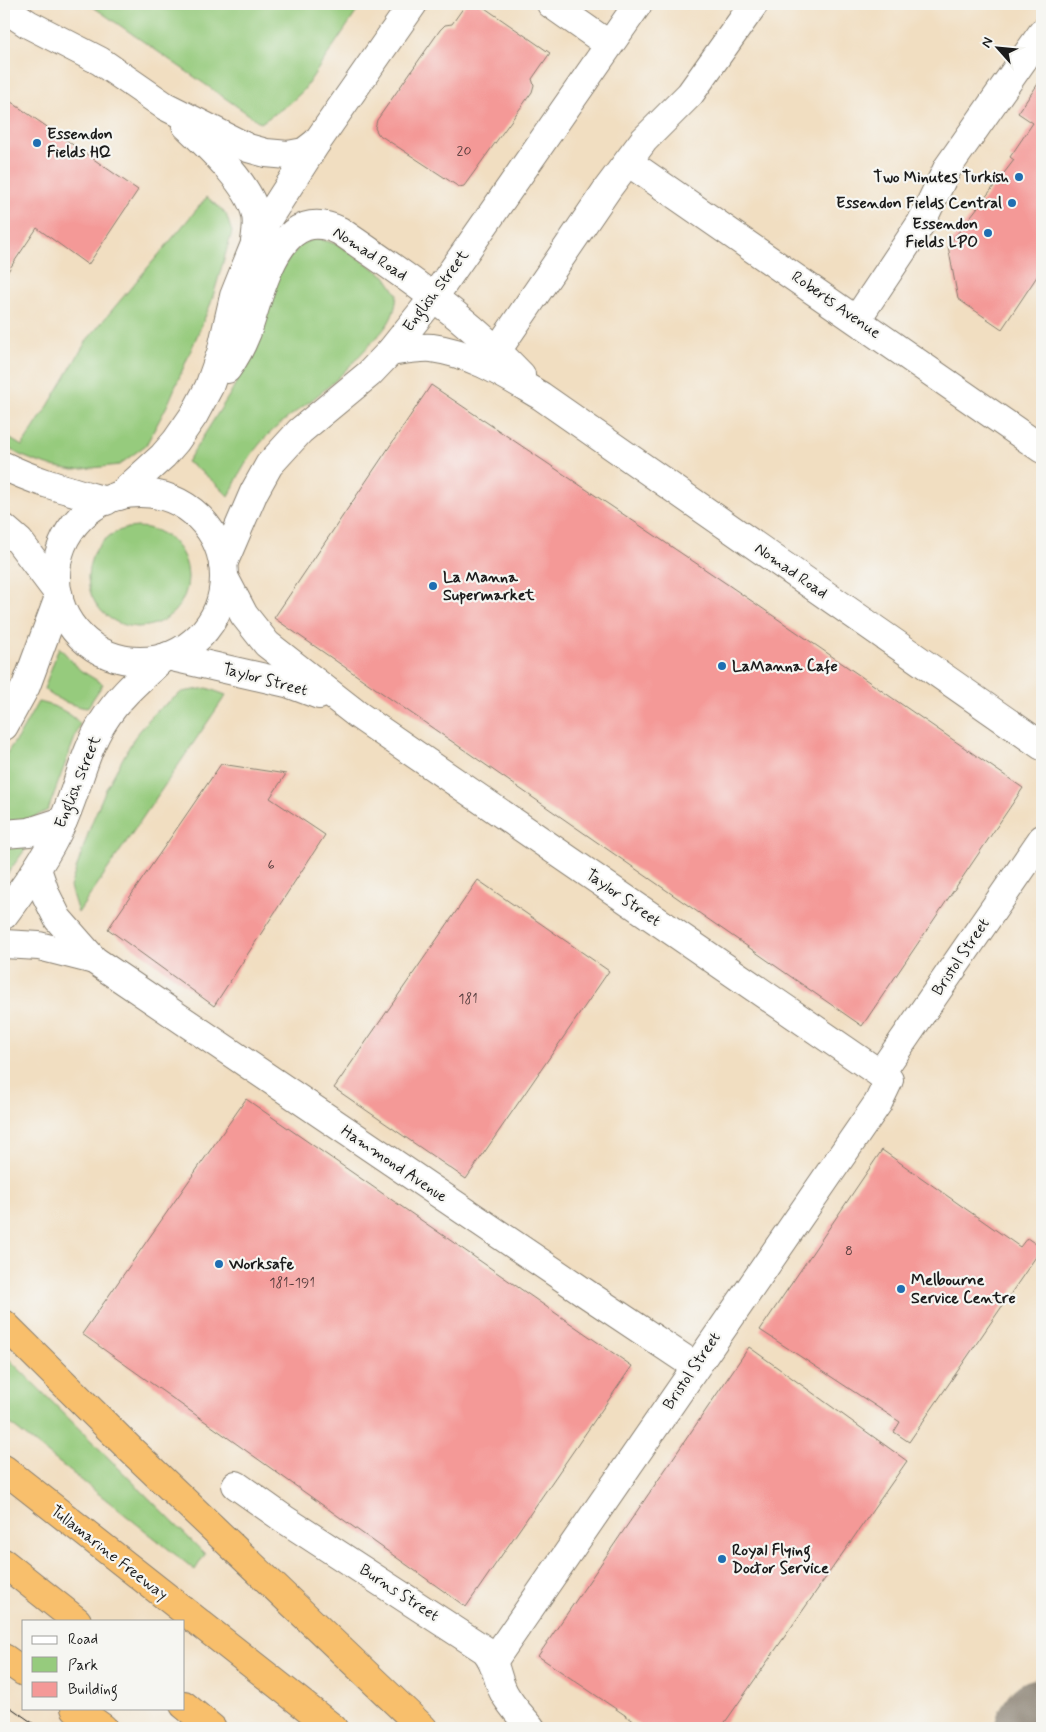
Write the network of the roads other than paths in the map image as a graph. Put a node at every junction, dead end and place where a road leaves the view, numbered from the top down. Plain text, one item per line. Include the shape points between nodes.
1 (413, 4) edge
2 (551, 4) edge
3 (638, 4) edge
4 (754, 4) edge
5 (4, 8) edge
6 (1042, 33) edge
7 (608, 44) junction
8 (165, 106) junction
9 (317, 142) junction
10 (628, 162) junction
11 (255, 244) junction
12 (434, 297) junction
13 (535, 297) junction
14 (856, 319) junction
15 (469, 324) junction
16 (390, 352) junction
17 (493, 358) junction
18 (200, 405) junction
19 (1042, 449) edge
20 (4, 466) edge
21 (113, 498) junction
22 (4, 528) edge
23 (223, 570) junction
24 (58, 595) junction
25 (166, 657) junction
26 (358, 715) junction
27 (4, 726) edge
28 (1042, 746) edge
29 (63, 822) junction
30 (4, 834) edge
31 (1042, 839) edge
32 (37, 869) junction
33 (4, 915) edge
34 (4, 944) edge
35 (94, 960) junction
36 (884, 1077) junction
37 (4, 1324) edge
38 (695, 1366) junction
39 (4, 1469) edge
40 (236, 1485) dead end
41 (4, 1563) edge
42 (77, 1620) edge
43 (4, 1658) edge
44 (494, 1660) junction
45 (22, 1671) edge
46 (185, 1707) edge
47 (78, 1710) edge
48 (103, 1728) edge
49 (212, 1728) edge
50 (333, 1728) edge
51 (423, 1728) edge
52 (531, 1728) edge

1 - 9 street
2 - 7 street
3 - 7 street, English Street
4 - 10 street via 690,94 644,140
5 - 8 street via 100,61
6 - 14 street via 948,167 921,222
7 - 12 street, English Street
8 - 9 street via 240,145 266,153 297,154
8 - 11 street via 209,148 246,191 256,214
9 - 11 street
10 - 13 street
10 - 14 street, Roberts Avenue
11 - 18 street via 234,296 221,353
12 - 15 street, Nomad Road
12 - 16 street, English Street
12 - 18 street, Nomad Road via 340,231 320,226 302,228 280,246 240,346
13 - 15 street via 495,324 481,328
13 - 17 street
14 - 19 street, Roberts Avenue
15 - 17 street, Nomad Road
16 - 17 street, Nomad Road via 431,348
16 - 23 street, English Street via 300,431 269,465 254,492
17 - 28 street, Nomad Road via 541,396
18 - 21 street via 167,451
20 - 21 street via 62,488
21 - 23 street via 132,494 157,495 186,507 208,529 220,552
21 - 24 street via 83,516 66,538 57,564
22 - 24 street via 19,541
23 - 25 street via 220,602 209,625 191,644
23 - 26 street, Taylor Street via 244,615 263,640
24 - 25 street via 73,628 98,650 130,661
24 - 27 street via 26,686
25 - 26 street, Taylor Street via 287,684 322,696
25 - 29 street, English Street via 122,696 103,722
26 - 36 street, Taylor Street
29 - 30 street via 30,832
29 - 32 street, English Street
31 - 36 street, Bristol Street
32 - 33 street, English Street
32 - 35 street, Hammond Avenue via 58,919
34 - 35 street, Hammond Avenue via 39,946
35 - 38 street, Hammond Avenue
36 - 38 street, Bristol Street via 878,1103
37 - 51 highway via 132,1451
38 - 44 street, Bristol Street
39 - 50 highway, Tullamarine Freeway
40 - 44 street, Burns Street via 466,1636
41 - 42 highway
43 - 45 highway
44 - 52 street via 504,1693
46 - 49 highway
47 - 48 highway

